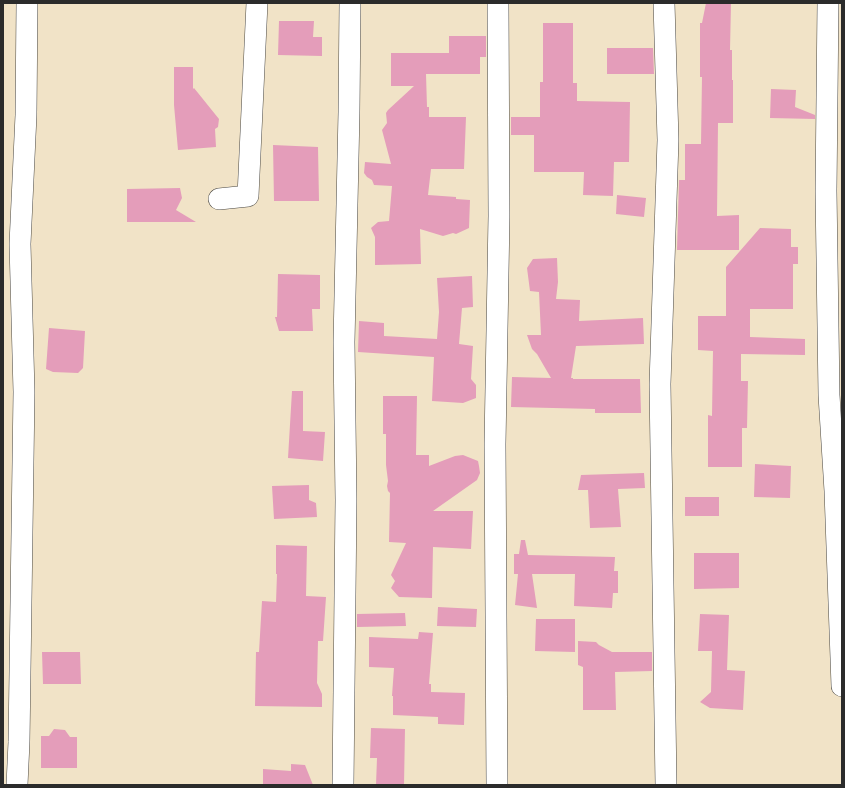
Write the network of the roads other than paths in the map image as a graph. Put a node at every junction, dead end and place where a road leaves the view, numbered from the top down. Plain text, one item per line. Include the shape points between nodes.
1 (27, 3) edge
2 (257, 3) edge
3 (350, 3) edge
4 (498, 3) edge
5 (664, 3) edge
6 (828, 3) edge
7 (219, 199) dead end
8 (842, 686) edge
9 (17, 785) edge
10 (343, 785) edge
11 (497, 785) edge
12 (666, 785) edge

1 - 9 street via 26,115 20,244 24,392
2 - 7 street via 248,196
3 - 10 street via 344,342 346,500
4 - 11 street via 499,216 495,444
5 - 12 street via 668,140 660,384
6 - 8 street via 826,191 829,395

